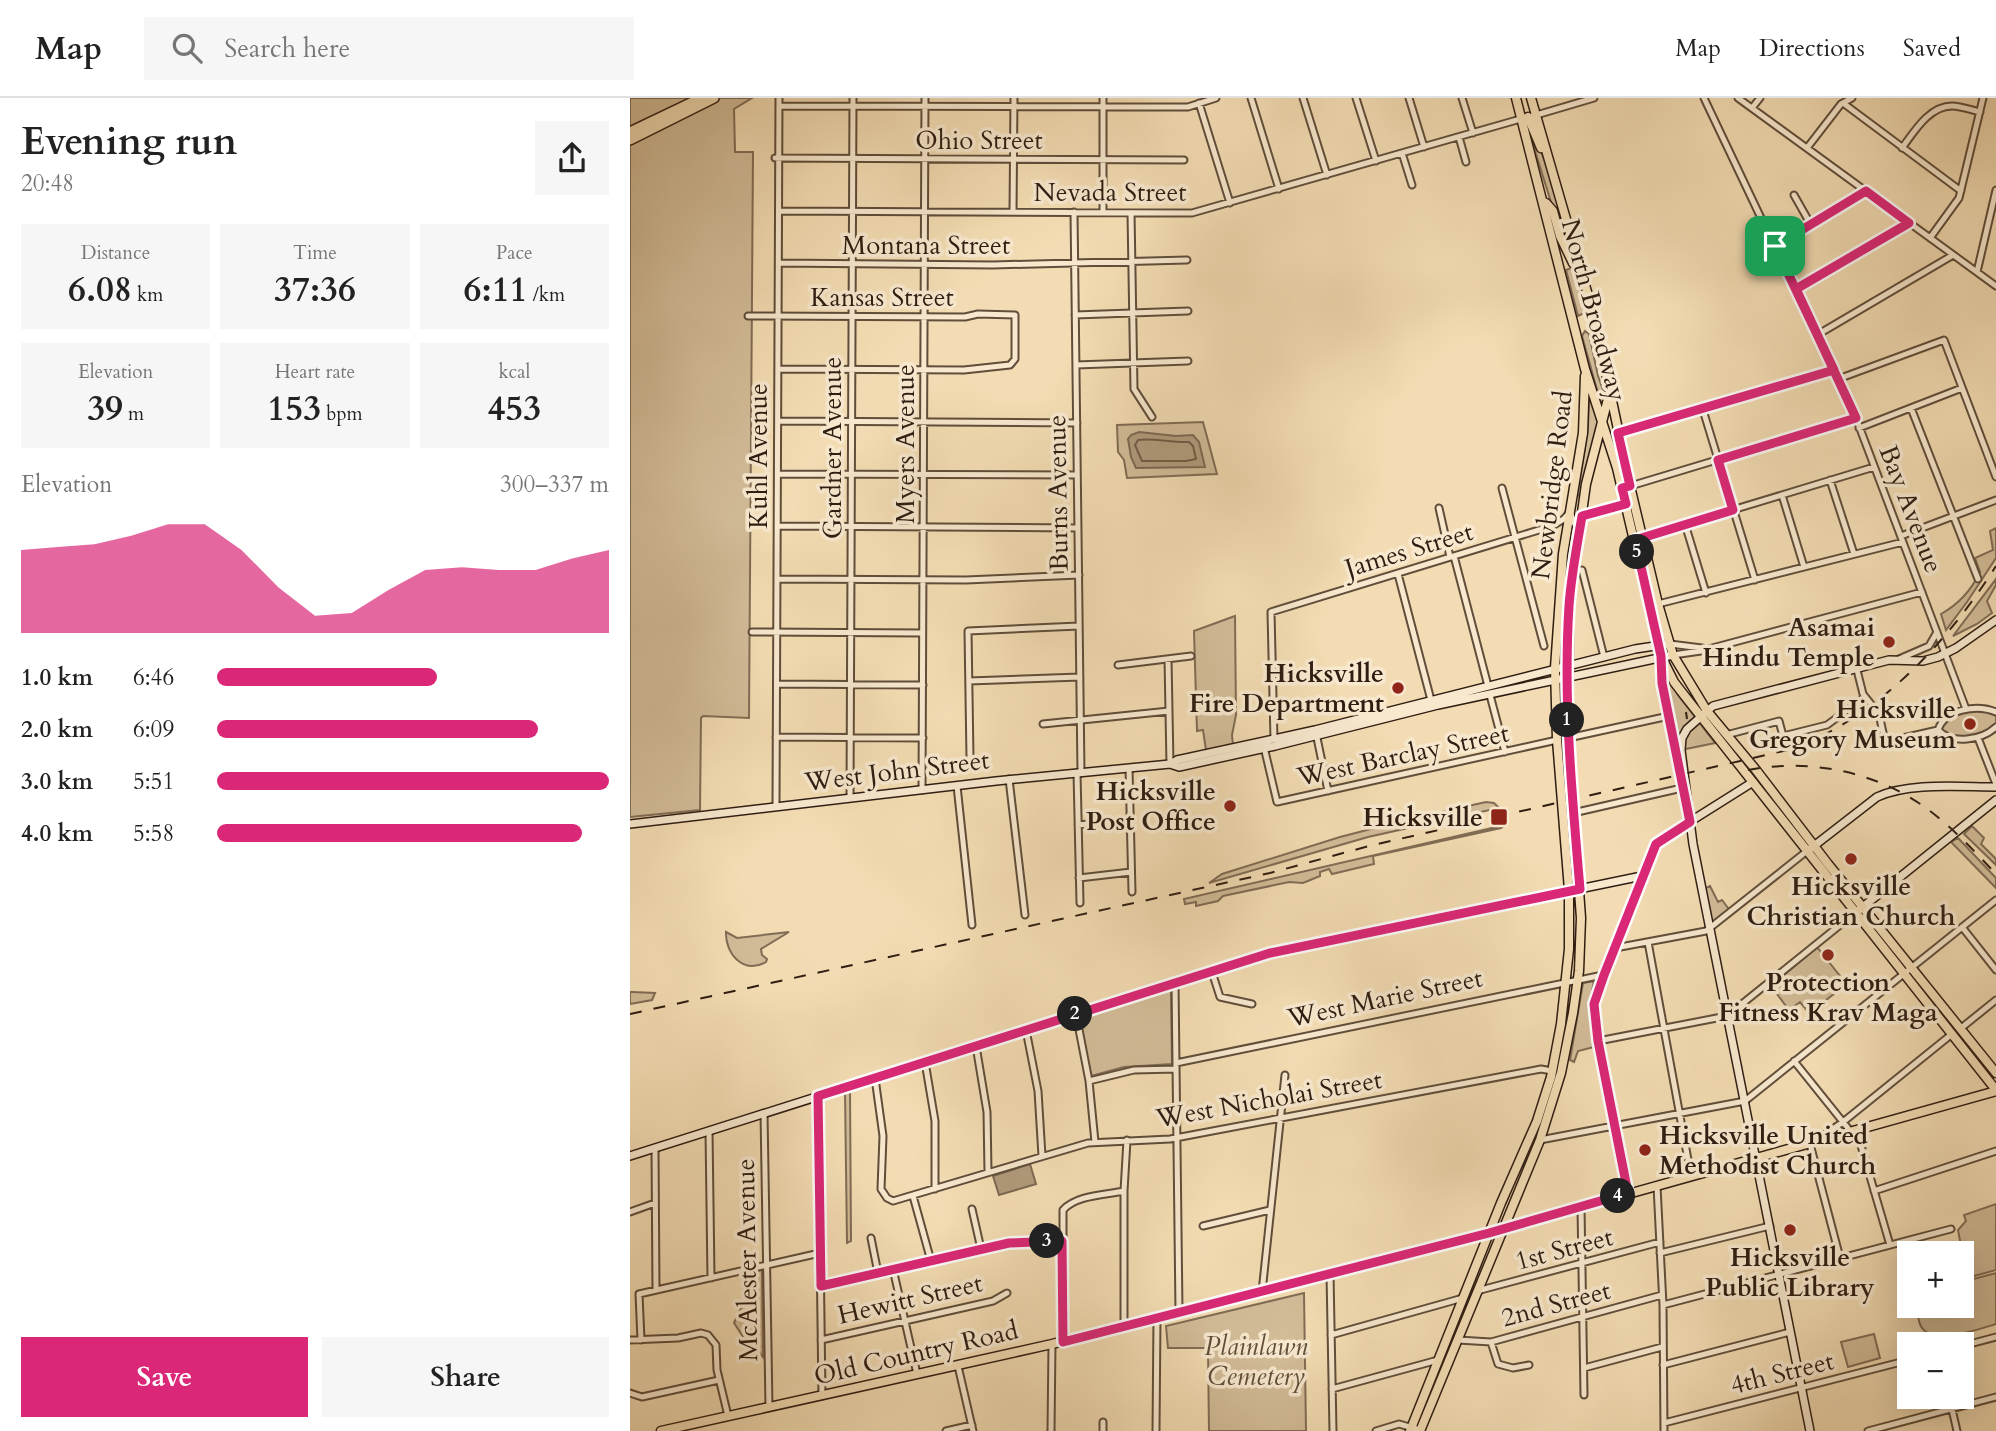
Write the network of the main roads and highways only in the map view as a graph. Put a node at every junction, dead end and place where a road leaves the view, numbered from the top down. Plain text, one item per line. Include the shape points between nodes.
1 (701, 98) edge
2 (714, 98) edge
3 (1516, 98) edge
4 (1531, 98) edge
5 (1528, 117) junction
6 (632, 135) edge
7 (1542, 197) junction
8 (1573, 263) dead end
9 (1585, 369) junction
10 (1610, 392) junction
11 (1603, 424) junction
12 (1626, 487) junction
13 (1638, 539) junction
14 (1996, 620) edge
15 (1668, 644) junction
16 (1658, 645) junction
17 (1673, 655) junction
18 (1661, 656) junction
19 (1567, 666) junction
20 (1555, 668) junction
21 (1567, 678) junction
22 (1555, 680) junction
23 (1489, 690) junction
24 (1432, 704) junction
25 (1380, 713) junction
26 (1704, 713) junction
27 (1368, 723) junction
28 (1316, 733) junction
29 (1557, 744) junction
30 (1264, 746) junction
31 (1753, 782) junction
32 (1571, 785) junction
33 (1996, 785) edge
34 (1996, 800) edge
35 (1568, 814) junction
36 (1690, 822) junction
37 (630, 824) edge
38 (1810, 849) junction
39 (1580, 889) junction
40 (1569, 890) junction
41 (1859, 910) junction
42 (1908, 970) junction
43 (1557, 1072) junction
44 (1996, 1073) edge
45 (1996, 1090) edge
46 (1538, 1135) junction
47 (630, 1156) edge
48 (1757, 1159) junction
49 (1503, 1229) junction
50 (1489, 1233) junction
51 (1416, 1430) edge
52 (661, 1431) edge
53 (1810, 1431) edge

1 - 6 highway
2 - 6 highway
3 - 5 main road, North Broadway
4 - 5 main road, North Broadway
5 - 7 main road, North Broadway
5 - 10 main road, North Broadway via 1555,176
7 - 8 main road via 1553,211
7 - 9 main road, North Broadway
9 - 11 main road, North Broadway
9 - 20 main road, Newbridge Road via 1583,433 1563,554
10 - 11 main road, Newbridge Road
10 - 12 main road, North Broadway
11 - 12 main road, North Broadway
11 - 19 main road, Newbridge Road via 1592,457 1579,535 1569,605
12 - 13 main road, North Broadway
12 - 13 main road, North Broadway via 1626,504
13 - 15 main road, North Broadway
13 - 16 main road, North Broadway
14 - 26 main road via 1945,655 1923,661 1899,659 1713,706
15 - 16 main road, West John Street
15 - 17 main road, North Broadway
16 - 18 main road, North Broadway
16 - 19 main road, West John Street
17 - 18 main road, West John Street
17 - 26 main road, North Broadway
18 - 21 main road, West John Street
18 - 26 main road, North Broadway via 1674,682
18 - 36 main road via 1662,683
19 - 20 main road, West John Street
19 - 21 main road, Newbridge Road
20 - 22 main road, Newbridge Road
20 - 23 main road, West John Street
21 - 22 main road, West John Street
21 - 32 main road, Newbridge Road
22 - 23 main road, West John Street
22 - 29 main road, Newbridge Road
23 - 24 main road, West John Street
24 - 25 main road, West John Street
24 - 27 main road, West John Street
25 - 27 main road
25 - 28 main road, West John Street
26 - 31 main road
26 - 36 main road via 1682,738
26 - 38 main road via 1756,770
27 - 28 main road, West John Street
28 - 30 main road, West John Street
28 - 30 main road, West John Street
29 - 32 main road
29 - 35 main road
30 - 37 main road, West John Street via 1170,764
31 - 36 main road
31 - 38 main road
32 - 35 main road, Newbridge Road
33 - 38 main road via 1888,792
34 - 41 main road
35 - 39 main road, Newbridge Road
35 - 40 main road
36 - 39 main road via 1656,844 1642,876
36 - 48 main road
38 - 41 main road
39 - 40 main road
39 - 43 main road, Newbridge Road via 1578,980
40 - 43 main road via 1567,982
40 - 47 main road via 1270,953
41 - 42 main road
42 - 44 main road
42 - 45 main road
43 - 46 main road
43 - 46 main road via 1539,1113
45 - 48 main road, Old Country Road
46 - 49 main road
46 - 50 main road
48 - 49 main road, Old Country Road
48 - 53 main road
49 - 50 main road, Old Country Road
49 - 51 main road
50 - 51 main road via 1438,1360
50 - 52 main road, Old Country Road via 1063,1342

